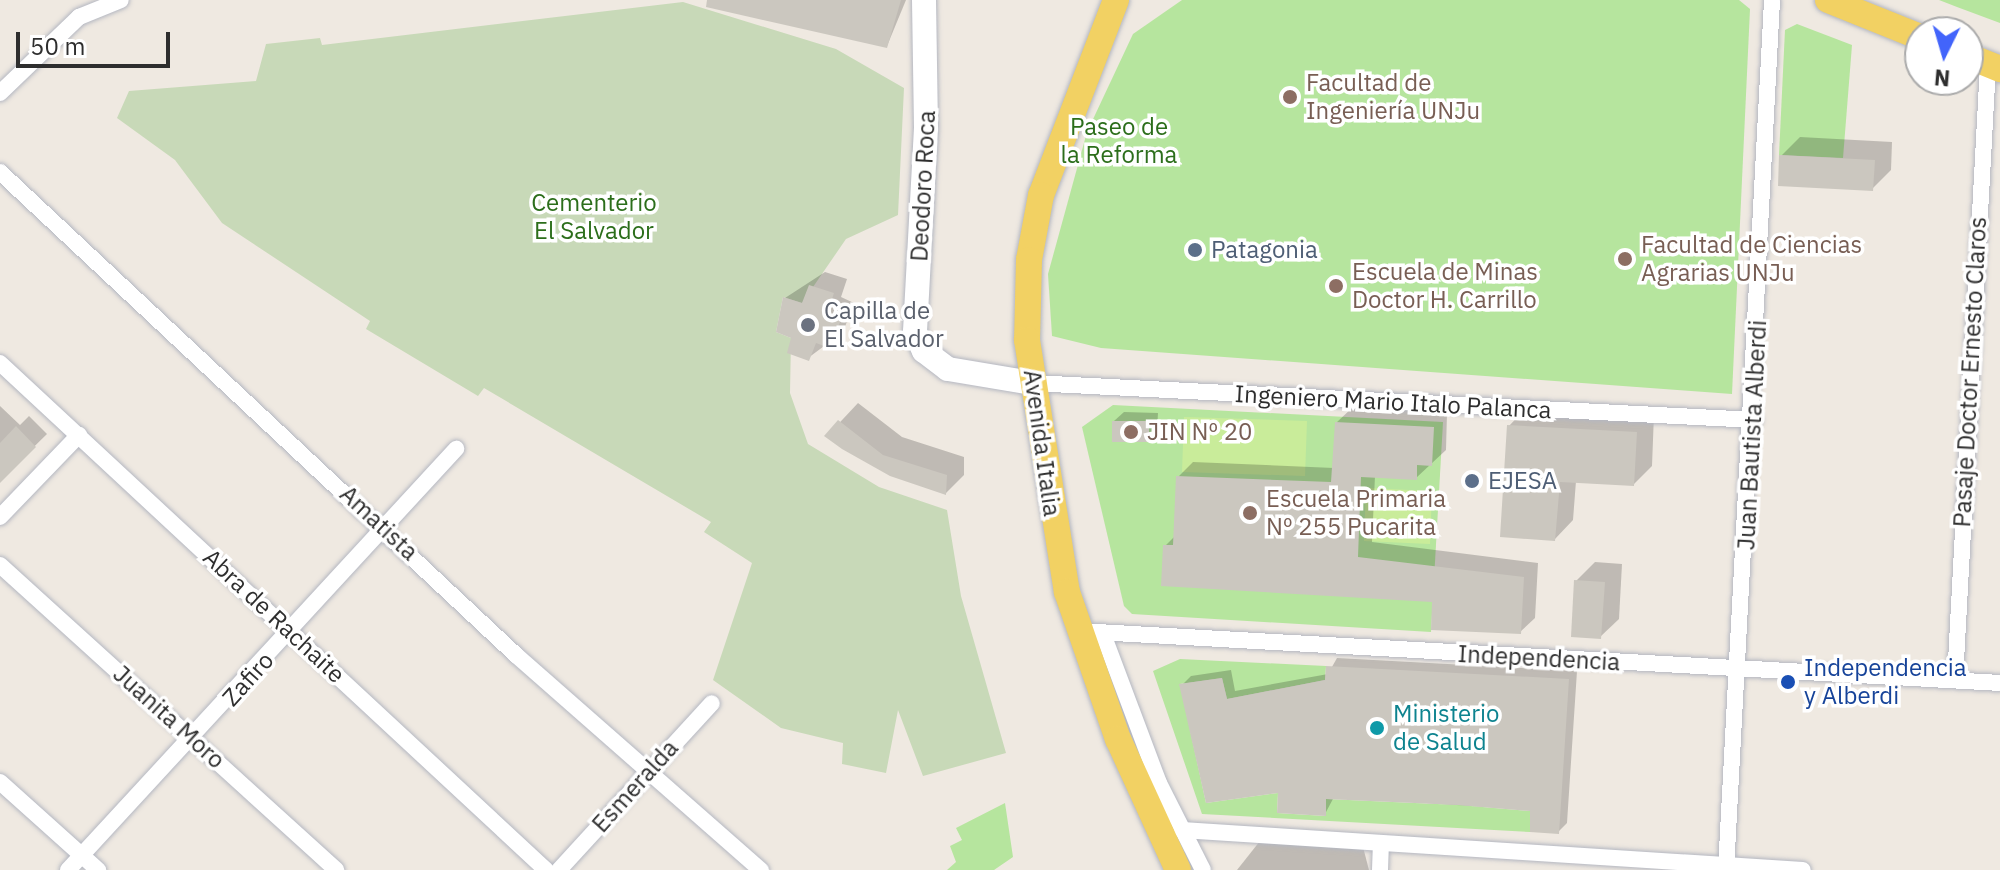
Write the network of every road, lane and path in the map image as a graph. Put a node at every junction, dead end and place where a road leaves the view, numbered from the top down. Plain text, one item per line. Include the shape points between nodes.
1 (121, 0) edge
2 (924, 0) edge
3 (1772, 0) edge
4 (1828, 0) edge
5 (1117, 2) edge
6 (1904, 31) edge
7 (1985, 63) edge
8 (0, 93) edge
9 (0, 172) edge
10 (0, 363) edge
11 (1032, 383) junction
12 (1754, 420) junction
13 (79, 435) junction
14 (456, 449) dead end
15 (0, 517) edge
16 (384, 526) junction
17 (0, 565) edge
18 (291, 631) junction
19 (1091, 632) junction
20 (1741, 669) junction
21 (1955, 680) junction
22 (2000, 683) edge
23 (712, 703) dead end
24 (194, 739) junction
25 (649, 769) junction
26 (0, 782) edge
27 (1182, 830) junction
28 (1381, 845) junction
29 (82, 855) junction
30 (1726, 868) edge
31 (68, 870) edge
32 (98, 870) edge
33 (336, 870) edge
34 (546, 870) edge
35 (559, 870) edge
36 (761, 870) edge
37 (1178, 870) edge
38 (1203, 870) edge
39 (1380, 870) edge
40 (1803, 870) edge

1 - 8 street via 79,17
2 - 11 street, Deodoro Roca via 926,128 915,332 924,351 948,369
3 - 12 street, Juan Bautista Alberdi
4 - 6 main road
5 - 11 main road, Avenida Italia via 1054,155 1032,235
7 - 21 street, Pasaje Doctor Ernesto Claros
9 - 16 street, Amatista
10 - 13 street, Abra de Rachaite
11 - 12 street, Ingeniero Mario Italo Palanca
11 - 19 main road, Avenida Italia
12 - 20 street, Juan Bautista Alberdi
13 - 15 street
13 - 18 street, Abra de Rachaite
14 - 16 street, Zafiro
16 - 18 street, Zafiro
16 - 25 street, Amatista
17 - 24 street, Juanita Moro
18 - 24 street, Zafiro
18 - 34 street, Abra de Rachaite
19 - 20 street, Independencia
19 - 27 street, Avenida Italia
19 - 37 main road, Avenida Italia via 1133,776
20 - 21 street, Independencia
20 - 30 street, Juan Bautista Alberdi
21 - 22 street, Independencia
23 - 25 street, Esmeralda
24 - 29 street, Zafiro
24 - 33 street, Juanita Moro
25 - 35 street, Esmeralda
25 - 36 street, Amatista
26 - 29 street
27 - 28 street
27 - 38 street, Avenida Italia
28 - 30 street
28 - 39 street
29 - 31 street, Zafiro
29 - 32 street
30 - 40 street

